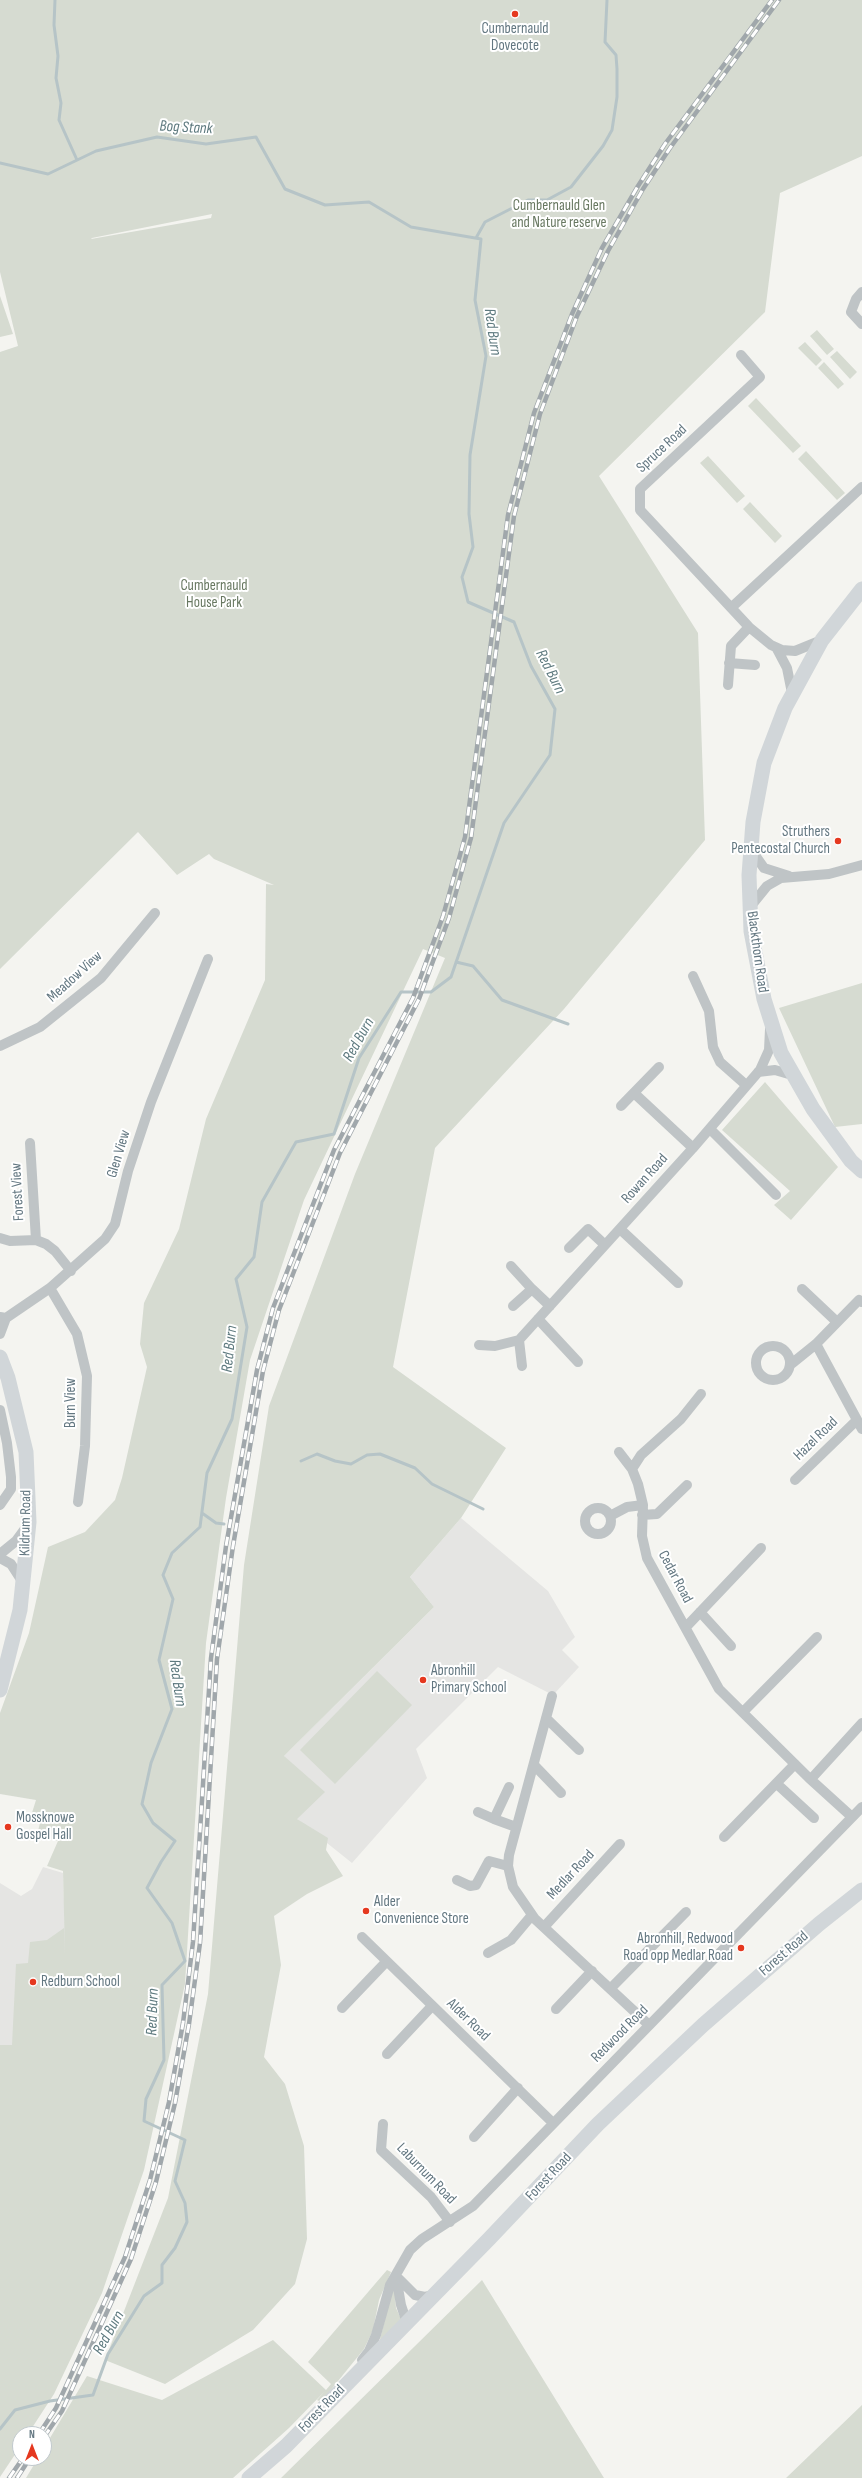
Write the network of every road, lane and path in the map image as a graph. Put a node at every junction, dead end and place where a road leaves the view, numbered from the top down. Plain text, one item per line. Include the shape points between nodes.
1 (862, 292) edge
2 (862, 324) edge
3 (741, 355) dead end
4 (862, 487) edge
5 (862, 589) edge
6 (732, 607) junction
7 (749, 627) junction
8 (822, 640) junction
9 (777, 649) junction
10 (729, 663) junction
11 (754, 665) dead end
12 (728, 685) dead end
13 (792, 693) junction
14 (751, 849) junction
15 (862, 865) edge
16 (790, 876) junction
17 (750, 907) junction
18 (155, 913) dead end
19 (208, 959) dead end
20 (693, 976) dead end
21 (770, 1019) junction
22 (0, 1046) edge
23 (659, 1067) dead end
24 (758, 1072) junction
25 (792, 1076) junction
26 (746, 1085) junction
27 (634, 1093) junction
28 (621, 1106) dead end
29 (710, 1129) junction
30 (30, 1143) dead end
31 (693, 1148) junction
32 (862, 1171) edge
33 (776, 1195) dead end
34 (620, 1229) junction
35 (0, 1238) edge
36 (36, 1240) junction
37 (606, 1245) junction
38 (569, 1248) dead end
39 (511, 1266) dead end
40 (71, 1271) junction
41 (678, 1283) dead end
42 (50, 1288) junction
43 (532, 1289) junction
44 (802, 1289) dead end
45 (861, 1301) edge
46 (513, 1306) dead end
47 (550, 1306) junction
48 (3, 1318) edge
49 (538, 1319) junction
50 (837, 1322) junction
51 (0, 1334) edge
52 (518, 1340) junction
53 (816, 1344) junction
54 (479, 1345) dead end
55 (0, 1357) edge
56 (578, 1362) dead end
57 (790, 1365) dead end
58 (522, 1366) dead end
59 (701, 1394) dead end
60 (0, 1410) edge
61 (860, 1425) edge
62 (619, 1452) dead end
63 (632, 1469) junction
64 (795, 1480) dead end
65 (687, 1485) dead end
66 (78, 1502) dead end
67 (0, 1505) edge
68 (642, 1510) junction
69 (610, 1516) dead end
70 (29, 1522) junction
71 (761, 1548) dead end
72 (0, 1554) edge
73 (0, 1558) edge
74 (24, 1585) junction
75 (700, 1612) junction
76 (686, 1627) junction
77 (817, 1637) dead end
78 (731, 1646) dead end
79 (0, 1690) edge
80 (552, 1696) dead end
81 (743, 1712) junction
82 (546, 1718) junction
83 (862, 1723) edge
84 (579, 1750) dead end
85 (795, 1764) junction
86 (534, 1765) junction
87 (810, 1779) junction
88 (777, 1784) junction
89 (508, 1787) dead end
90 (561, 1794) dead end
91 (862, 1807) edge
92 (478, 1812) dead end
93 (852, 1817) junction
94 (814, 1818) dead end
95 (494, 1819) junction
96 (516, 1827) junction
97 (724, 1837) dead end
98 (620, 1844) dead end
99 (508, 1866) junction
100 (457, 1880) dead end
101 (862, 1890) edge
102 (686, 1912) dead end
103 (532, 1915) junction
104 (544, 1927) junction
105 (362, 1937) dead end
106 (488, 1953) dead end
107 (386, 1962) junction
108 (592, 1971) junction
109 (611, 1988) junction
110 (432, 2006) junction
111 (342, 2008) dead end
112 (556, 2009) dead end
113 (649, 2026) junction
114 (387, 2054) dead end
115 (518, 2088) junction
116 (553, 2122) junction
117 (384, 2124) dead end
118 (474, 2137) dead end
119 (450, 2222) junction
120 (396, 2276) junction
121 (435, 2294) junction
122 (407, 2323) junction
123 (320, 2412) junction
124 (249, 2478) edge

1 - 2 street via 851,312
3 - 6 street, Spruce Road via 760,377 640,489 640,510
4 - 6 street
5 - 8 street, Blackthorn Road
6 - 7 street, Spruce Road
7 - 9 street, Spruce Road
7 - 10 street via 731,646
8 - 9 street via 795,651
8 - 13 street, Blackthorn Road
9 - 13 street, Spruce Road via 787,668
10 - 11 street
10 - 12 street
13 - 14 street, Blackthorn Road via 764,763 753,822
14 - 16 street via 764,868
14 - 17 street, Blackthorn Road
15 - 16 street via 829,874
16 - 17 street via 767,886
17 - 21 street, Blackthorn Road via 751,931
18 - 22 street, Meadow View via 100,978 40,1027
19 - 40 street, Glen View via 151,1102 128,1171 115,1224 105,1239
20 - 26 street via 708,1011 713,1047 720,1062
21 - 24 street, Rowan Road via 769,1050
21 - 25 street, Blackthorn Road
23 - 27 street
24 - 25 street via 775,1070
24 - 26 street, Rowan Road
25 - 32 street, Blackthorn Road via 851,1161
26 - 29 street, Rowan Road
27 - 28 street
27 - 31 street
29 - 31 street, Rowan Road
29 - 33 street
30 - 36 street, Forest View
31 - 34 street, Rowan Road
34 - 37 street, Rowan Road
34 - 41 street
35 - 36 street, Forest View via 10,1241
36 - 40 street, Forest View via 56,1251
37 - 38 street via 588,1229
37 - 47 street, Rowan Road
39 - 43 street
40 - 42 street, Glen View
42 - 48 street, Glen View
42 - 66 street, Burn View via 77,1334 88,1376 85,1446
43 - 46 street
43 - 47 street
44 - 50 street
45 - 50 street
47 - 49 street, Rowan Road
48 - 51 street, Glen View
49 - 52 street, Rowan Road
49 - 56 street
50 - 53 street
52 - 54 street via 495,1346
52 - 58 street
53 - 57 street
53 - 61 street, Hazel Road
55 - 70 street, Kildrum Road via 8,1378 26,1452
59 - 63 street via 681,1419 641,1455
60 - 67 street via 8,1444 11,1477 10,1489
61 - 64 street, Hazel Road
62 - 63 street, Cedar Road
63 - 68 street, Cedar Road
65 - 68 street via 657,1514
68 - 69 street via 627,1507
68 - 76 street, Cedar Road via 642,1536 646,1558
70 - 72 street via 16,1541
70 - 74 street, Kildrum Road
71 - 75 street, Cedar Road
73 - 74 street via 11,1564
74 - 79 street, Kildrum Road
75 - 76 street, Cedar Road
75 - 78 street
76 - 81 street, Cedar Road via 719,1688
77 - 81 street
80 - 82 street
81 - 85 street, Cedar Road
82 - 84 street
82 - 86 street
83 - 87 street
85 - 87 street, Cedar Road
85 - 88 street
86 - 90 street
86 - 96 street
87 - 93 street, Cedar Road
88 - 94 street
88 - 97 street
89 - 95 street
91 - 93 street, Redwood Road
92 - 95 street
93 - 113 street, Redwood Road
95 - 96 street
96 - 99 street
98 - 104 street, Medlar Road
99 - 100 street via 489,1861 476,1885 470,1886
99 - 103 street via 512,1887
101 - 121 street, Forest Road via 703,2025 598,2124
102 - 109 street
103 - 104 street
103 - 106 street via 511,1940
104 - 108 street
105 - 107 street, Alder Road
107 - 110 street, Alder Road
107 - 111 street
108 - 109 street
108 - 112 street
109 - 113 street
110 - 114 street
110 - 115 street, Alder Road
113 - 116 street, Redwood Road
115 - 116 street, Alder Road
115 - 118 street
116 - 119 street, Redwood Road via 473,2206
117 - 119 street, Laburnum Road via 381,2150 430,2197
119 - 120 street, Redwood Road via 414,2246 404,2258
120 - 121 street via 402,2286 414,2295 425,2297
120 - 122 street
120 - 123 street, Redwood Road via 388,2291 379,2328 370,2351
121 - 122 street, Forest Road
122 - 123 street, Forest Road
123 - 124 street, Forest Road

